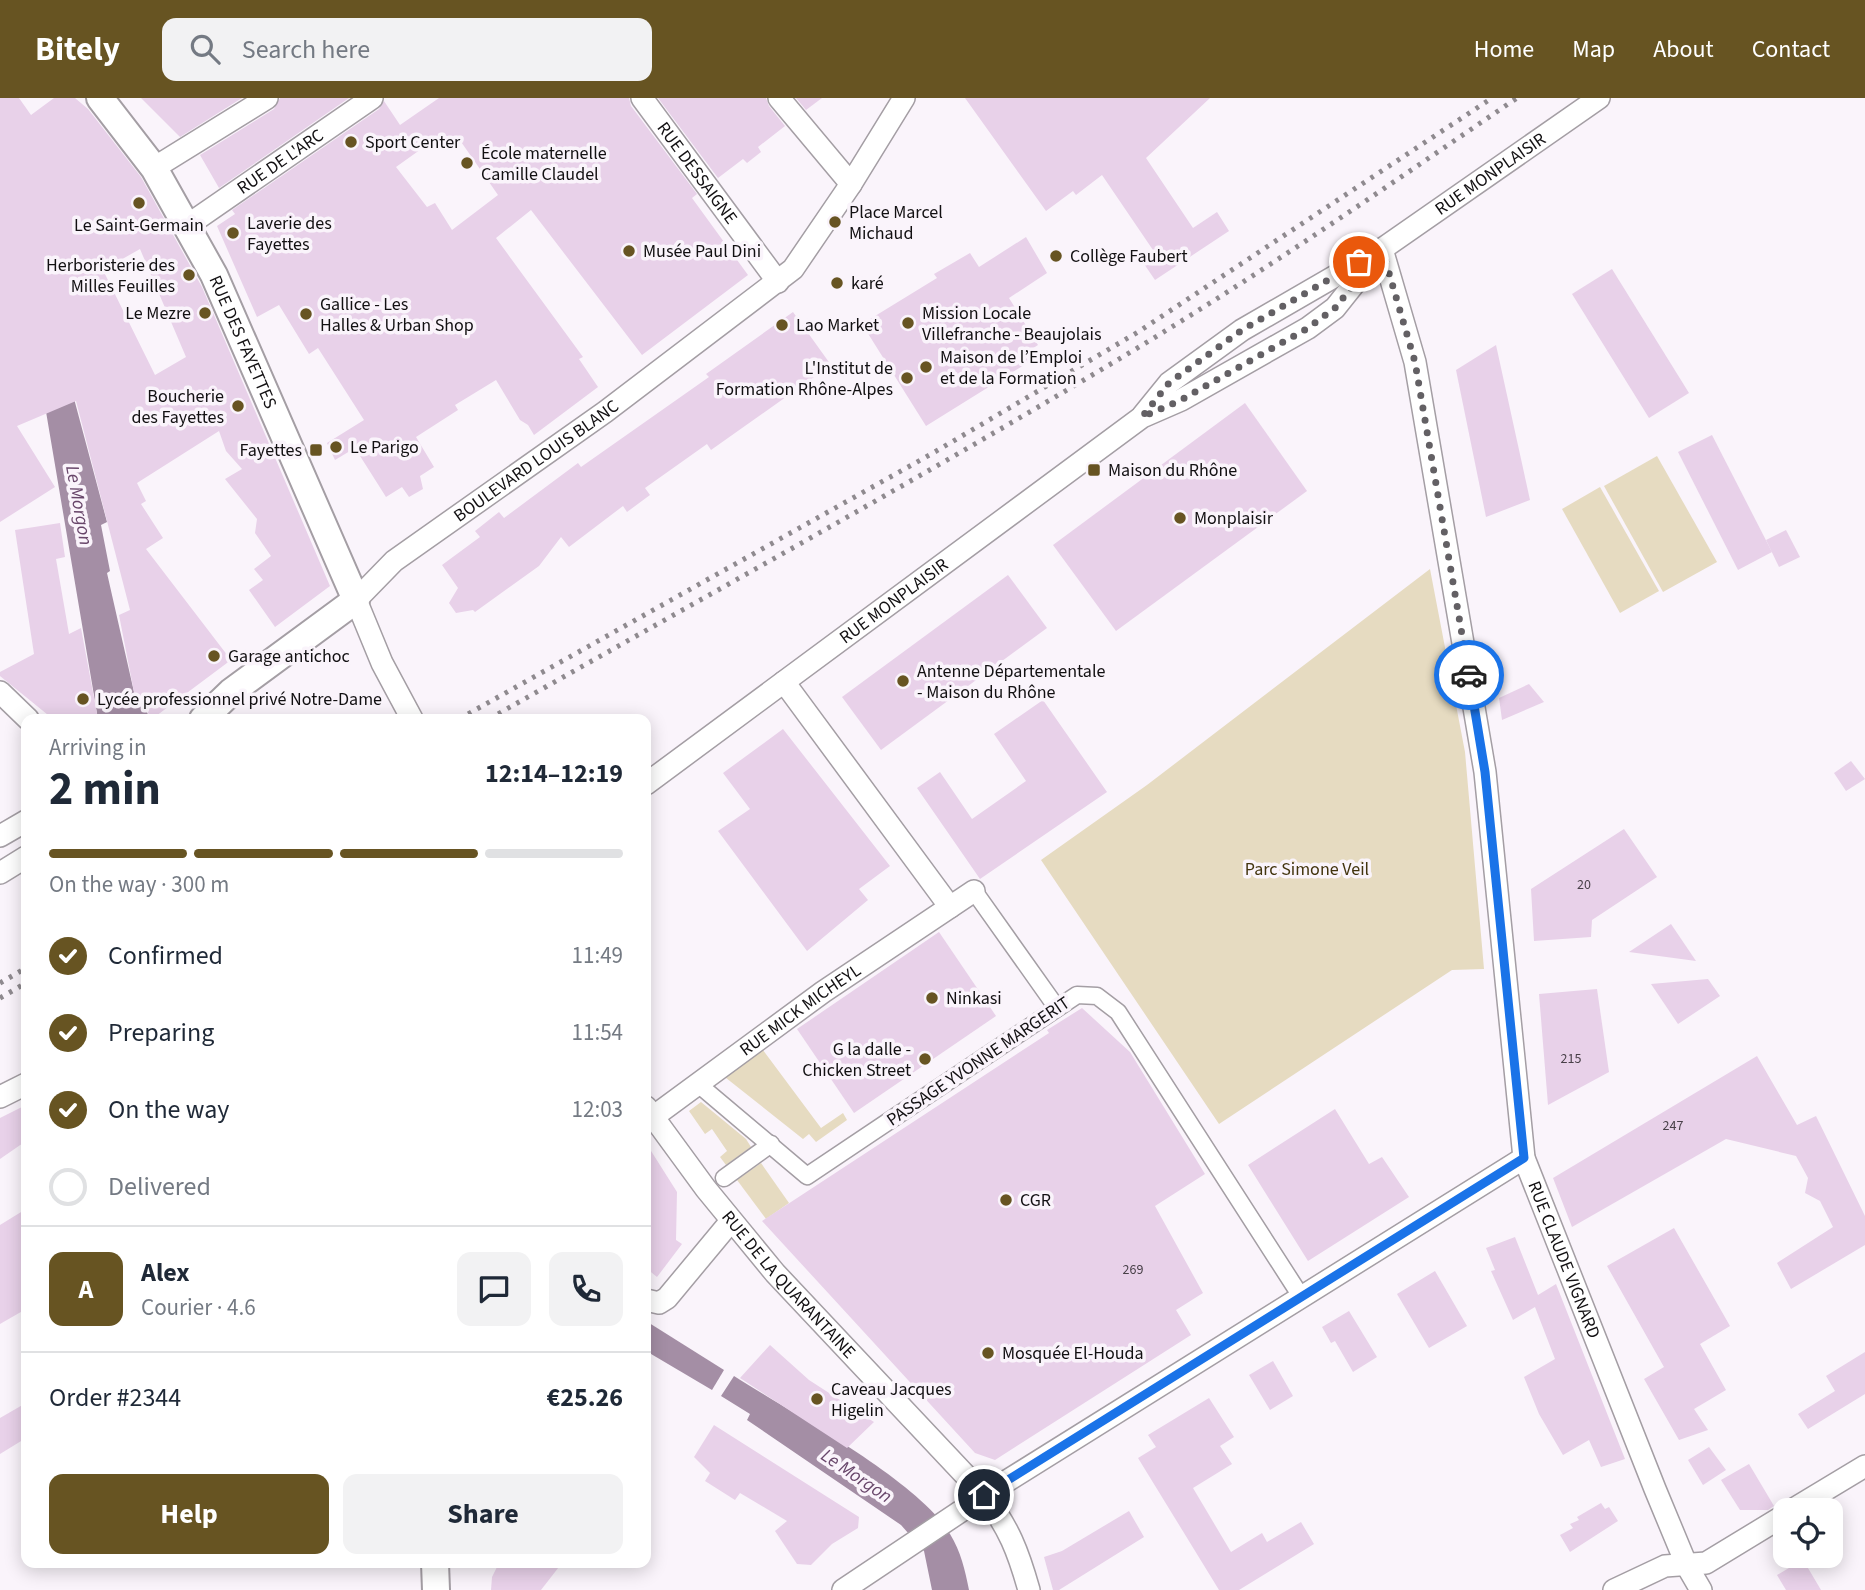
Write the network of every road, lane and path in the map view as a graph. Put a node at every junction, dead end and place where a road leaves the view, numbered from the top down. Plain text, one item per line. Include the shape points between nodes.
1 (100, 98) edge
2 (267, 98) edge
3 (372, 98) edge
4 (642, 98) edge
5 (779, 98) edge
6 (904, 98) edge
7 (1599, 98) edge
8 (154, 168) junction
9 (851, 184) junction
10 (188, 225) junction
11 (1382, 249) junction
12 (778, 282) junction
13 (1142, 417) junction
14 (356, 600) junction
15 (784, 682) junction
16 (0, 692) edge
17 (23, 714) edge
18 (207, 714) edge
19 (409, 714) edge
20 (651, 780) edge
21 (21, 824) edge
22 (0, 836) edge
23 (21, 860) edge
24 (0, 873) edge
25 (974, 891) joint
26 (950, 907) junction
27 (1057, 1008) junction
28 (698, 1084) junction
29 (21, 1086) edge
30 (0, 1097) edge
31 (651, 1111) edge
32 (651, 1115) edge
33 (771, 1144) junction
34 (1524, 1158) junction
35 (724, 1178) dead end
36 (731, 1221) junction
37 (1302, 1298) junction
38 (651, 1301) edge
39 (1865, 1466) edge
40 (984, 1495) junction
41 (1812, 1498) edge
42 (1773, 1522) edge
43 (1688, 1566) junction
44 (435, 1568) edge
45 (436, 1590) edge
46 (843, 1590) edge
47 (1029, 1590) edge
48 (1614, 1590) edge
49 (1701, 1590) edge

1 - 8 street, RUE DES FAYETTES
2 - 8 street
3 - 10 street, RUE DE L'ARC
4 - 12 street, RUE DESSAIGNE
5 - 9 street
6 - 9 street, BOULEVARD LOUIS BLANC
7 - 11 street, RUE MONPLAISIR
8 - 10 street, RUE DES FAYETTES
9 - 12 street, BOULEVARD LOUIS BLANC via 793,270
10 - 14 street, RUE DES FAYETTES
11 - 13 street, RUE MONPLAISIR via 1242,330 1169,383
11 - 13 street, RUE MONPLAISIR via 1335,308 1308,328
11 - 34 street, RUE CLAUDE VIGNARD via 1415,362 1485,772
12 - 14 street, BOULEVARD LOUIS BLANC via 394,561
13 - 15 street, RUE MONPLAISIR
14 - 18 street, BOULEVARD LOUIS BLANC
14 - 19 street
15 - 20 street, RUE MONPLAISIR
15 - 26 street
16 - 17 street
21 - 22 street
23 - 24 street
25 - 26 street, RUE MICK MICHEYL
25 - 27 street
26 - 28 street, RUE MICK MICHEYL via 822,992
27 - 33 street, PASSAGE YVONNE MARGERIT via 807,1176
27 - 37 street, PASSAGE YVONNE MARGERIT via 1077,995 1097,996 1118,1013
28 - 31 street, RUE MICK MICHEYL
28 - 33 street, PASSAGE YVONNE MARGERIT
29 - 30 street
32 - 36 street, RUE DE LA QUARANTAINE
33 - 35 street
34 - 37 street
34 - 43 street, RUE CLAUDE VIGNARD
36 - 38 street via 667,1298
36 - 40 street, RUE DE LA QUARANTAINE
37 - 40 street
39 - 41 street
40 - 46 street
40 - 47 street, RUE DE LA QUARANTAINE via 1011,1535
42 - 43 street via 1706,1563
43 - 48 street via 1665,1566
43 - 49 street, RUE CLAUDE VIGNARD
44 - 45 street

